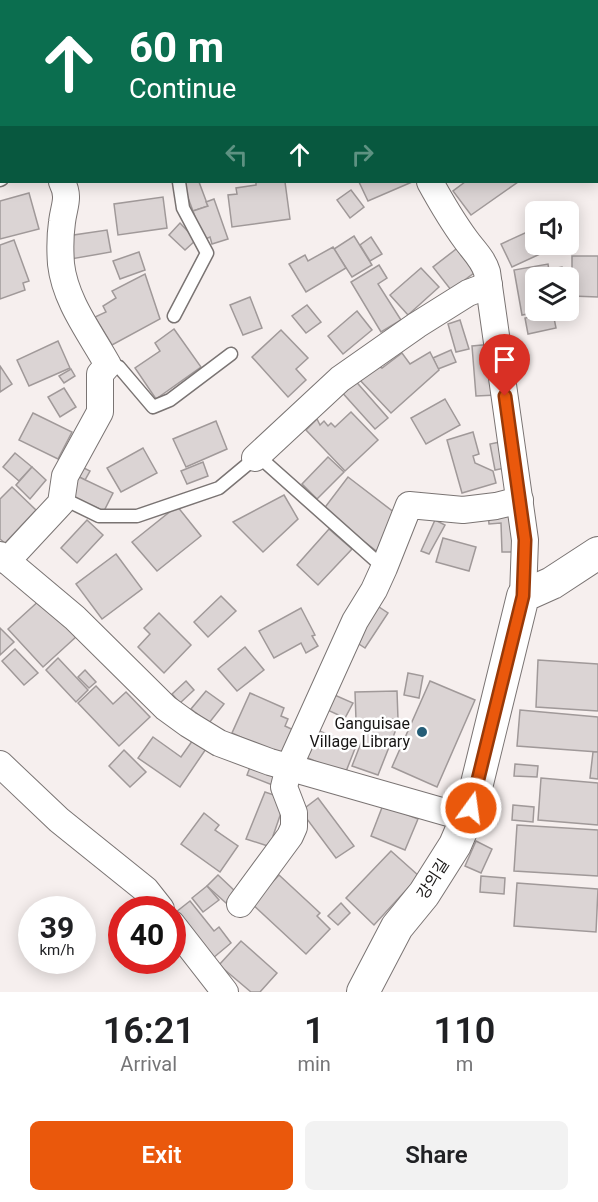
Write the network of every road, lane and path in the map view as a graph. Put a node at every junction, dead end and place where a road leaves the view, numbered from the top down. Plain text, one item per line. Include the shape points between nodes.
1 (62, 183) edge
2 (179, 183) edge
3 (431, 183) edge
4 (489, 285) junction
5 (174, 316) dead end
6 (231, 354) dead end
7 (108, 365) junction
8 (256, 457) junction
9 (62, 498) junction
10 (520, 500) junction
11 (598, 553) edge
12 (3, 558) edge
13 (384, 568) junction
14 (523, 596) junction
15 (0, 764) edge
16 (289, 768) junction
17 (466, 818) junction
18 (150, 896) edge
19 (240, 904) dead end
20 (186, 942) edge
21 (225, 992) edge
22 (363, 992) edge

1 - 7 street via 67,200 62,219 61,267 75,307
2 - 5 lane via 183,208 207,253
3 - 4 street via 444,209 484,261
4 - 8 street via 468,293 417,325 340,379
4 - 10 street
6 - 7 lane via 170,400 153,407 119,367
7 - 9 street via 100,374 100,412 65,477
8 - 9 lane via 219,488 137,516 99,516
8 - 13 lane
9 - 12 street
10 - 13 street via 463,510 410,505
10 - 14 street via 525,540
11 - 14 street via 552,583
12 - 16 street via 75,618 166,708 219,743
13 - 16 street via 338,657
14 - 17 street, 강의길
15 - 18 street via 59,820
16 - 17 street
16 - 19 street via 284,787 294,813 294,827
17 - 22 street, 강의길 via 455,845 397,927
20 - 21 street

